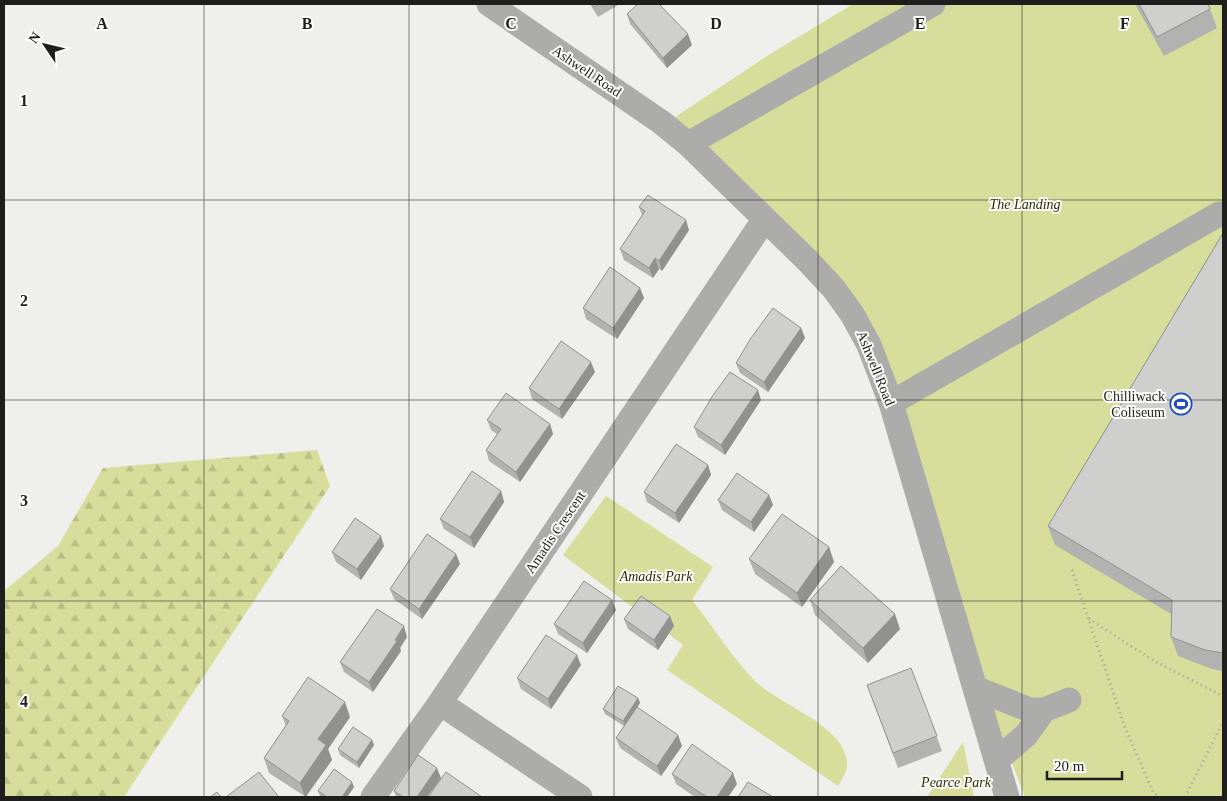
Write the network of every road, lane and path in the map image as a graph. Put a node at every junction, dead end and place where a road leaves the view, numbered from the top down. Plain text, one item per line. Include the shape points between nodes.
1 (489, 4) edge
2 (933, 4) edge
3 (688, 144) junction
4 (1223, 215) edge
5 (764, 220) junction
6 (892, 403) junction
7 (1072, 570) dead end
8 (1088, 619) junction
9 (975, 688) junction
10 (1223, 696) edge
11 (1069, 700) dead end
12 (440, 703) junction
13 (1044, 710) junction
14 (1223, 722) edge
15 (997, 760) junction
16 (373, 797) edge
17 (580, 797) edge
18 (1008, 797) edge
19 (1160, 797) edge
20 (1185, 797) edge

1 - 3 street, Ashwell Road
2 - 3 street
3 - 5 street, Ashwell Road
4 - 6 street via 1219,214
5 - 6 street, Ashwell Road via 834,288 869,345
5 - 12 street, Amadis Crescent
6 - 9 street, Ashwell Road
7 - 8 path
8 - 10 path via 1154,662
8 - 19 path via 1124,725 1154,792
9 - 13 street via 1030,710
9 - 15 street, Ashwell Road
11 - 13 street
12 - 16 street, Amadis Crescent
12 - 17 street
13 - 15 street via 1026,735
14 - 20 path
15 - 18 street, Ashwell Road

